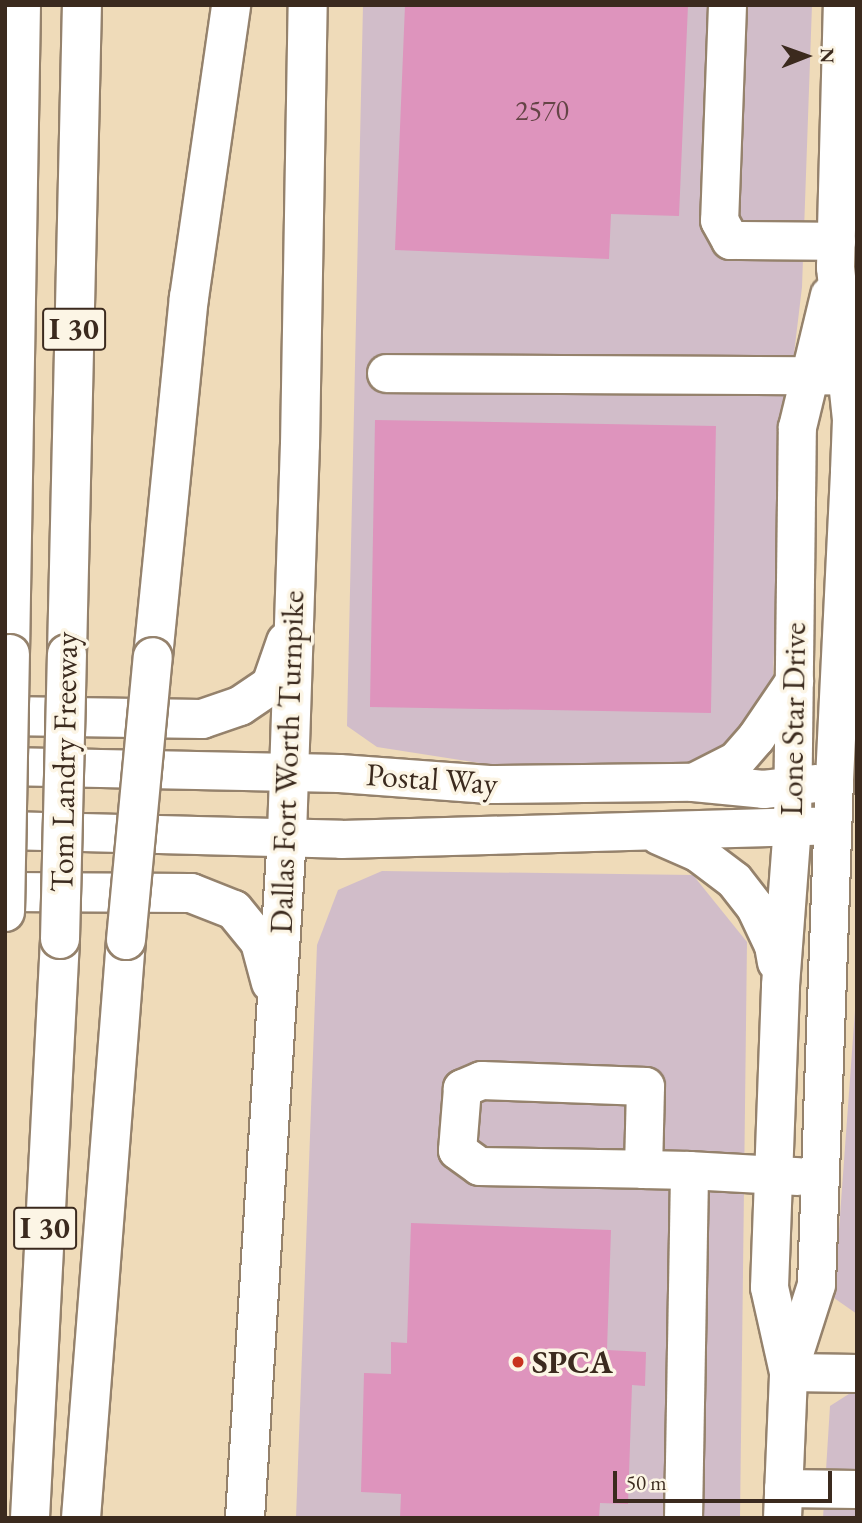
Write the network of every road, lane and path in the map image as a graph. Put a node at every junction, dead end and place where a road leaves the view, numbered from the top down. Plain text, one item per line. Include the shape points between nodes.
1 (21, 5) edge
2 (82, 5) edge
3 (231, 5) edge
4 (308, 5) edge
5 (727, 5) edge
6 (847, 22) edge
7 (848, 130) edge
8 (836, 254) junction
9 (386, 373) dead end
10 (846, 374) junction
11 (809, 375) junction
12 (853, 471) edge
13 (293, 622) junction
14 (841, 675) junction
15 (793, 681) junction
16 (857, 713) edge
17 (5, 716) edge
18 (5, 766) edge
19 (289, 771) junction
20 (845, 775) edge
21 (693, 782) junction
22 (792, 787) junction
23 (844, 822) edge
24 (792, 826) junction
25 (5, 830) edge
26 (647, 831) junction
27 (287, 835) junction
28 (5, 892) edge
29 (5, 912) edge
30 (780, 985) junction
31 (276, 1002) junction
32 (643, 1169) junction
33 (689, 1170) junction
34 (773, 1175) junction
35 (820, 1177) junction
36 (788, 1372) junction
37 (857, 1373) edge
38 (857, 1489) edge
39 (783, 1503) edge
40 (30, 1518) edge
41 (81, 1518) edge
42 (245, 1518) edge
43 (683, 1518) edge

1 - 29 main road, bridge
2 - 40 main road, Tom Landry Freeway / I 30, bridge via 60,939
3 - 41 main road, bridge via 190,298 153,657
4 - 13 main road, Dallas Fort Worth Turnpike
5 - 8 street via 719,220 730,240
6 - 7 street, Lone Star Drive
7 - 8 street, Lone Star Drive
8 - 10 street, Lone Star Drive
8 - 11 street, Lone Star Drive
9 - 11 street
10 - 11 street
10 - 12 street, Lone Star Drive
11 - 15 street, Lone Star Drive via 797,427
12 - 14 street, Lone Star Drive
13 - 17 main road via 271,685 240,706 202,719
13 - 19 main road, Dallas Fort Worth Turnpike
14 - 16 street via 846,696
14 - 20 street, Lone Star Drive
15 - 21 street via 736,760
15 - 22 street, Lone Star Drive
18 - 19 street, Postal Way
19 - 21 street, Postal Way via 489,784
19 - 27 main road, Dallas Fort Worth Turnpike
20 - 22 street, Postal Way
20 - 23 street, Lone Star Drive
21 - 22 street, Postal Way
22 - 24 street, Lone Star Drive
23 - 24 street, Postal Way
23 - 35 street, Lone Star Drive
24 - 26 street, Postal Way
24 - 30 street, Lone Star Drive
25 - 27 street, Postal Way
26 - 27 street, Postal Way via 341,839
26 - 30 street via 697,852 734,880 755,907 773,945
27 - 31 main road, Dallas Fort Worth Turnpike
28 - 31 main road via 191,893 234,910 260,942
30 - 34 street, Lone Star Drive
31 - 42 main road, Dallas Fort Worth Turnpike
32 - 32 street via 479,1166 457,1150 462,1088 481,1080 645,1086
32 - 33 street
33 - 34 street
33 - 43 street
34 - 35 street
34 - 36 street, Lone Star Drive via 769,1287
35 - 36 street, Lone Star Drive via 816,1284
36 - 37 street
36 - 39 street, Lone Star Drive
38 - 39 street

